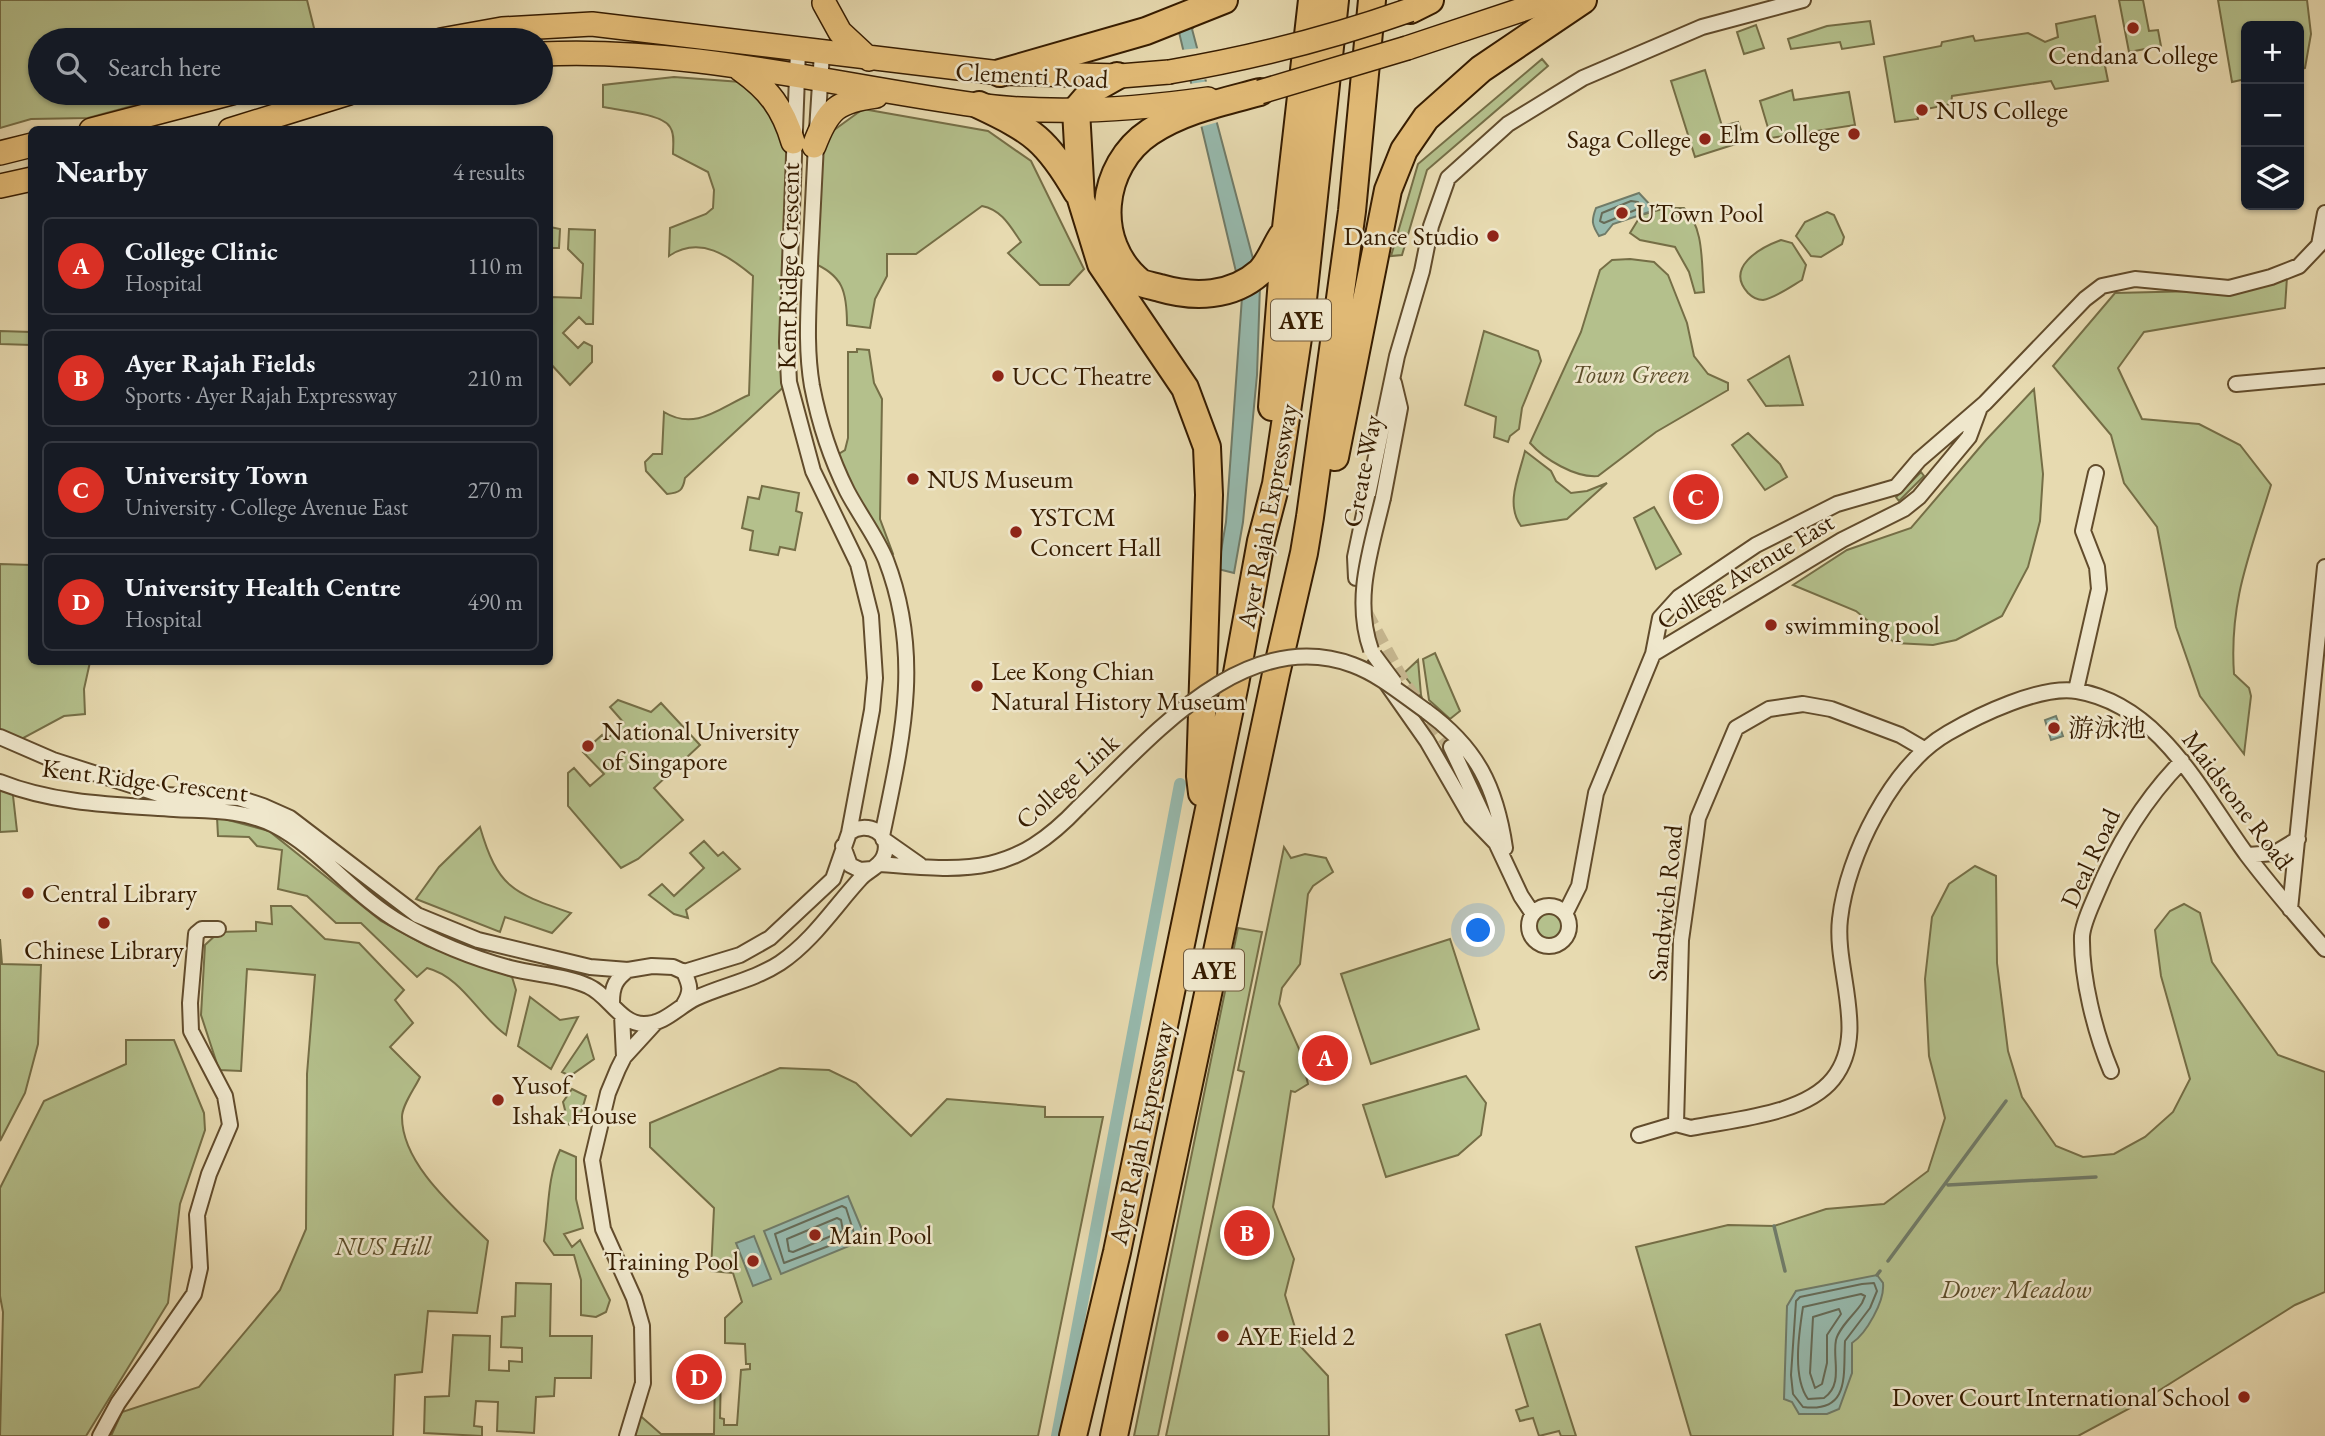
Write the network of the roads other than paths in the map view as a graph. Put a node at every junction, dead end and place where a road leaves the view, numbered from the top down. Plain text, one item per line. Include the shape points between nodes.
1 (1224, 0) edge
2 (1312, 0) edge
3 (1335, 0) edge
4 (1372, 0) edge
5 (1442, 0) edge
6 (1583, 0) edge
7 (1803, 0) edge
8 (1545, 1) edge
9 (824, 3) dead end
10 (1410, 3) edge
11 (520, 28) edge
12 (798, 50) junction
13 (822, 53) junction
14 (553, 54) edge
15 (869, 59) junction
16 (738, 68) junction
17 (1000, 74) junction
18 (1118, 76) junction
19 (795, 77) junction
20 (820, 81) junction
21 (900, 92) junction
22 (1260, 92) junction
23 (186, 105) edge
24 (310, 105) edge
25 (979, 105) junction
26 (1076, 110) junction
27 (106, 126) edge
28 (243, 126) edge
29 (804, 144) junction
30 (28, 146) edge
31 (0, 153) edge
32 (28, 179) edge
33 (0, 186) edge
34 (1081, 199) junction
35 (1352, 211) junction
36 (2325, 213) edge
37 (1286, 228) junction
38 (788, 297) junction
39 (809, 298) junction
40 (788, 314) junction
41 (808, 318) junction
42 (809, 365) junction
43 (2325, 376) edge
44 (1393, 378) junction
45 (789, 382) junction
46 (2236, 384) dead end
47 (1979, 409) junction
48 (2096, 473) dead end
49 (1261, 541) junction
50 (1304, 554) junction
51 (2325, 567) edge
52 (1356, 578) dead end
53 (1653, 654) junction
54 (1386, 683) junction
55 (2076, 690) junction
56 (1426, 711) junction
57 (0, 737) edge
58 (1451, 747) tunnel mouth
59 (1924, 749) junction
60 (2182, 761) junction
61 (0, 782) edge
62 (1208, 807) junction
63 (846, 838) junction
64 (886, 839) junction
65 (2298, 839) junction
66 (1497, 844) junction
67 (2248, 855) junction
68 (920, 865) junction
69 (876, 866) junction
70 (1507, 867) junction
71 (2290, 909) junction
72 (1533, 914) junction
73 (1565, 914) junction
74 (218, 929) dead end
75 (2325, 949) edge
76 (628, 970) junction
77 (684, 972) junction
78 (612, 1002) junction
79 (684, 1004) junction
80 (622, 1015) junction
81 (656, 1022) junction
82 (624, 1057) junction
83 (2111, 1072) dead end
84 (1676, 1124) junction
85 (1639, 1135) dead end
86 (100, 1436) edge
87 (628, 1436) edge
88 (1073, 1436) edge
89 (1114, 1436) edge

1 - 17 highway via 1146,31
2 - 37 highway
3 - 49 highway, Ayer Rajah Expressway / AYE via 1301,318 1276,484
4 - 35 highway, Ayer Rajah Expressway / AYE
5 - 10 main road, Clementi Road
6 - 50 highway via 1481,69 1426,118 1404,150 1388,190 1324,508
7 - 44 street via 1702,27 1618,61 1552,94 1485,142 1444,184
8 - 22 main road, Clementi Road, bridge
9 - 15 main road via 840,32
10 - 18 main road, Clementi Road, bridge via 1348,32 1240,60
10 - 35 highway
11 - 12 main road, Clementi Road via 592,24
12 - 13 main road, Clementi Road
12 - 19 street, Kent Ridge Crescent
13 - 15 main road, Clementi Road
13 - 20 street, Kent Ridge Crescent
14 - 16 main road, Clementi Road via 635,53
15 - 17 main road, Clementi Road
16 - 19 main road, Clementi Road
16 - 29 main road via 771,93
17 - 18 main road, Clementi Road
18 - 26 highway via 1094,89
19 - 20 main road, Clementi Road
19 - 29 street, Kent Ridge Crescent
20 - 21 main road, Clementi Road
20 - 29 street, Kent Ridge Crescent
21 - 25 main road, Clementi Road
21 - 29 main road via 847,101 834,109
22 - 26 main road, Clementi Road
22 - 37 highway via 1173,119 1130,148 1119,162 1106,200 1111,246 1141,283 1186,295 1236,289 1262,270
23 - 27 main road
24 - 28 main road
25 - 26 main road, Clementi Road
25 - 34 highway via 1041,139
26 - 34 highway
29 - 38 street, Kent Ridge Crescent
29 - 39 street, Kent Ridge Crescent
30 - 31 main road
32 - 33 main road
34 - 62 highway via 1101,264 1185,388 1207,447 1200,782
35 - 50 highway, Ayer Rajah Expressway / AYE
36 - 47 street, College Avenue East via 2319,245 2299,266 2271,277 2229,288 2135,279 2102,286
37 - 49 highway
38 - 39 street via 797,301
38 - 40 street, Kent Ridge Crescent
39 - 41 street, Kent Ridge Crescent
40 - 41 street via 797,312
40 - 45 street, Kent Ridge Crescent
41 - 42 street, Kent Ridge Crescent
42 - 45 street
42 - 64 street, Kent Ridge Crescent via 832,458 885,557 903,617 907,665 904,732
43 - 46 street
44 - 52 street, Create Way via 1355,557
44 - 56 street, Create Way, bridge via 1400,408 1361,609 1372,653 1391,679
45 - 63 street, Kent Ridge Crescent via 813,471 858,565 873,635 872,710
47 - 53 street, College Avenue East via 1969,437 1904,509 1842,540
47 - 53 street, College Avenue East via 1919,460 1896,487 1822,510 1756,545 1679,597 1660,618
48 - 55 street via 2083,531 2097,567 2099,589
49 - 62 highway, Ayer Rajah Expressway / AYE
50 - 89 highway, Ayer Rajah Expressway / AYE
51 - 65 street
53 - 73 street via 1596,793 1579,886
54 - 56 street, College Link, bridge
54 - 66 street, College Link via 1427,741 1471,817
54 - 68 street, College Link, bridge via 1337,660 1278,659 1255,666 1219,683 1175,715 1034,846 1010,859 969,869
55 - 59 street via 2049,692 1978,715
55 - 60 street, Maidstone Road via 2134,716
56 - 70 street, College Link via 1468,747 1483,771 1500,817
57 - 76 street, Kent Ridge Crescent via 123,785 162,795 239,798 263,806 290,818 417,915 507,949 590,967
58 - 66 street
59 - 84 street via 1879,808 1852,862 1839,921 1849,1027 1846,1054 1833,1079 1802,1104 1691,1128
59 - 84 street, Sandwich Road via 1870,723 1803,704 1769,709 1736,728 1698,818 1681,940
60 - 67 street, Maidstone Road
60 - 83 street, Deal Road via 2137,813 2105,873 2082,934 2089,994
61 - 78 street, Kent Ridge Crescent via 84,802 222,810 260,819 286,833 399,922 510,968 589,986
62 - 88 highway, Ayer Rajah Expressway / AYE via 1117,1252
63 - 64 street via 858,828 869,827
63 - 69 street via 844,855 850,865 860,870
63 - 77 street, Kent Ridge Crescent via 833,879 779,930 740,955
64 - 68 street
64 - 69 street, Kent Ridge Crescent via 885,854
65 - 67 street via 2275,853
65 - 71 street
66 - 70 street
67 - 71 street, Maidstone Road
68 - 69 street, College Link
69 - 79 street via 781,962 740,984
70 - 72 street
71 - 75 street, Maidstone Road
72 - 73 street via 1549,906
72 - 73 street via 1531,933 1549,945 1566,935
74 - 86 street via 195,934 190,1003 191,1031 225,1096 230,1125 197,1215 198,1281 194,1294
76 - 77 street, Kent Ridge Crescent via 652,966
76 - 78 street via 612,989
77 - 79 street via 690,985
78 - 80 street, Kent Ridge Crescent
79 - 81 street
80 - 81 street via 632,1022
80 - 82 street
81 - 82 street
82 - 87 street via 608,1093 592,1160 603,1229 642,1326 643,1383
84 - 85 street

